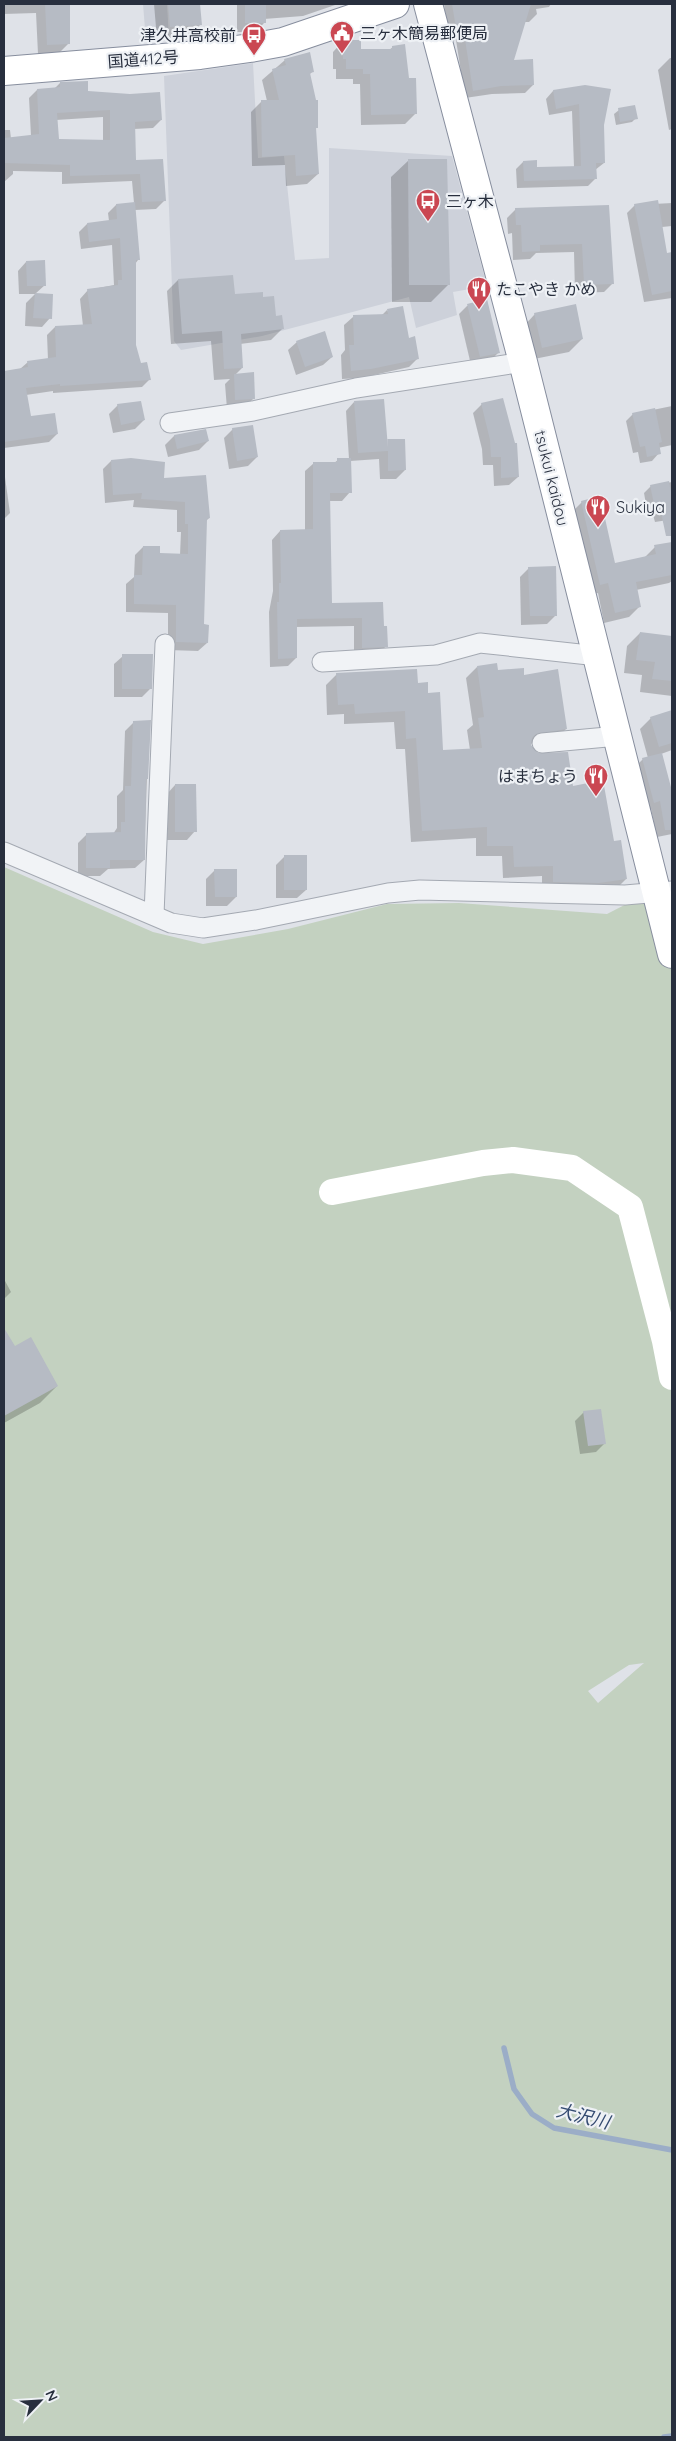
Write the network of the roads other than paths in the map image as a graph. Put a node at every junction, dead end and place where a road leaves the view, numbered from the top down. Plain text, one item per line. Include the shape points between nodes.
1 (395, 4) edge
2 (428, 4) edge
3 (4, 71) edge
4 (522, 362) junction
5 (170, 423) dead end
6 (166, 644) dead end
7 (598, 656) junction
8 (322, 662) dead end
9 (618, 736) junction
10 (542, 743) dead end
11 (4, 852) edge
12 (665, 892) edge
13 (154, 915) junction
14 (672, 954) edge
15 (332, 1192) dead end
16 (672, 1377) edge

1 - 3 highway, 国道412号 via 283,42 250,48
2 - 4 highway, tsukui kaidou
4 - 5 street via 356,388 253,411
4 - 7 highway, tsukui kaidou
6 - 13 street
7 - 8 street via 480,643 436,655
7 - 9 highway, tsukui kaidou
9 - 10 street
9 - 12 highway, tsukui kaidou
11 - 13 street
12 - 13 street via 625,895 420,890 388,893 203,928 172,923
12 - 14 highway, tsukui kaidou
15 - 16 street via 483,1163 513,1160 572,1168 630,1207

